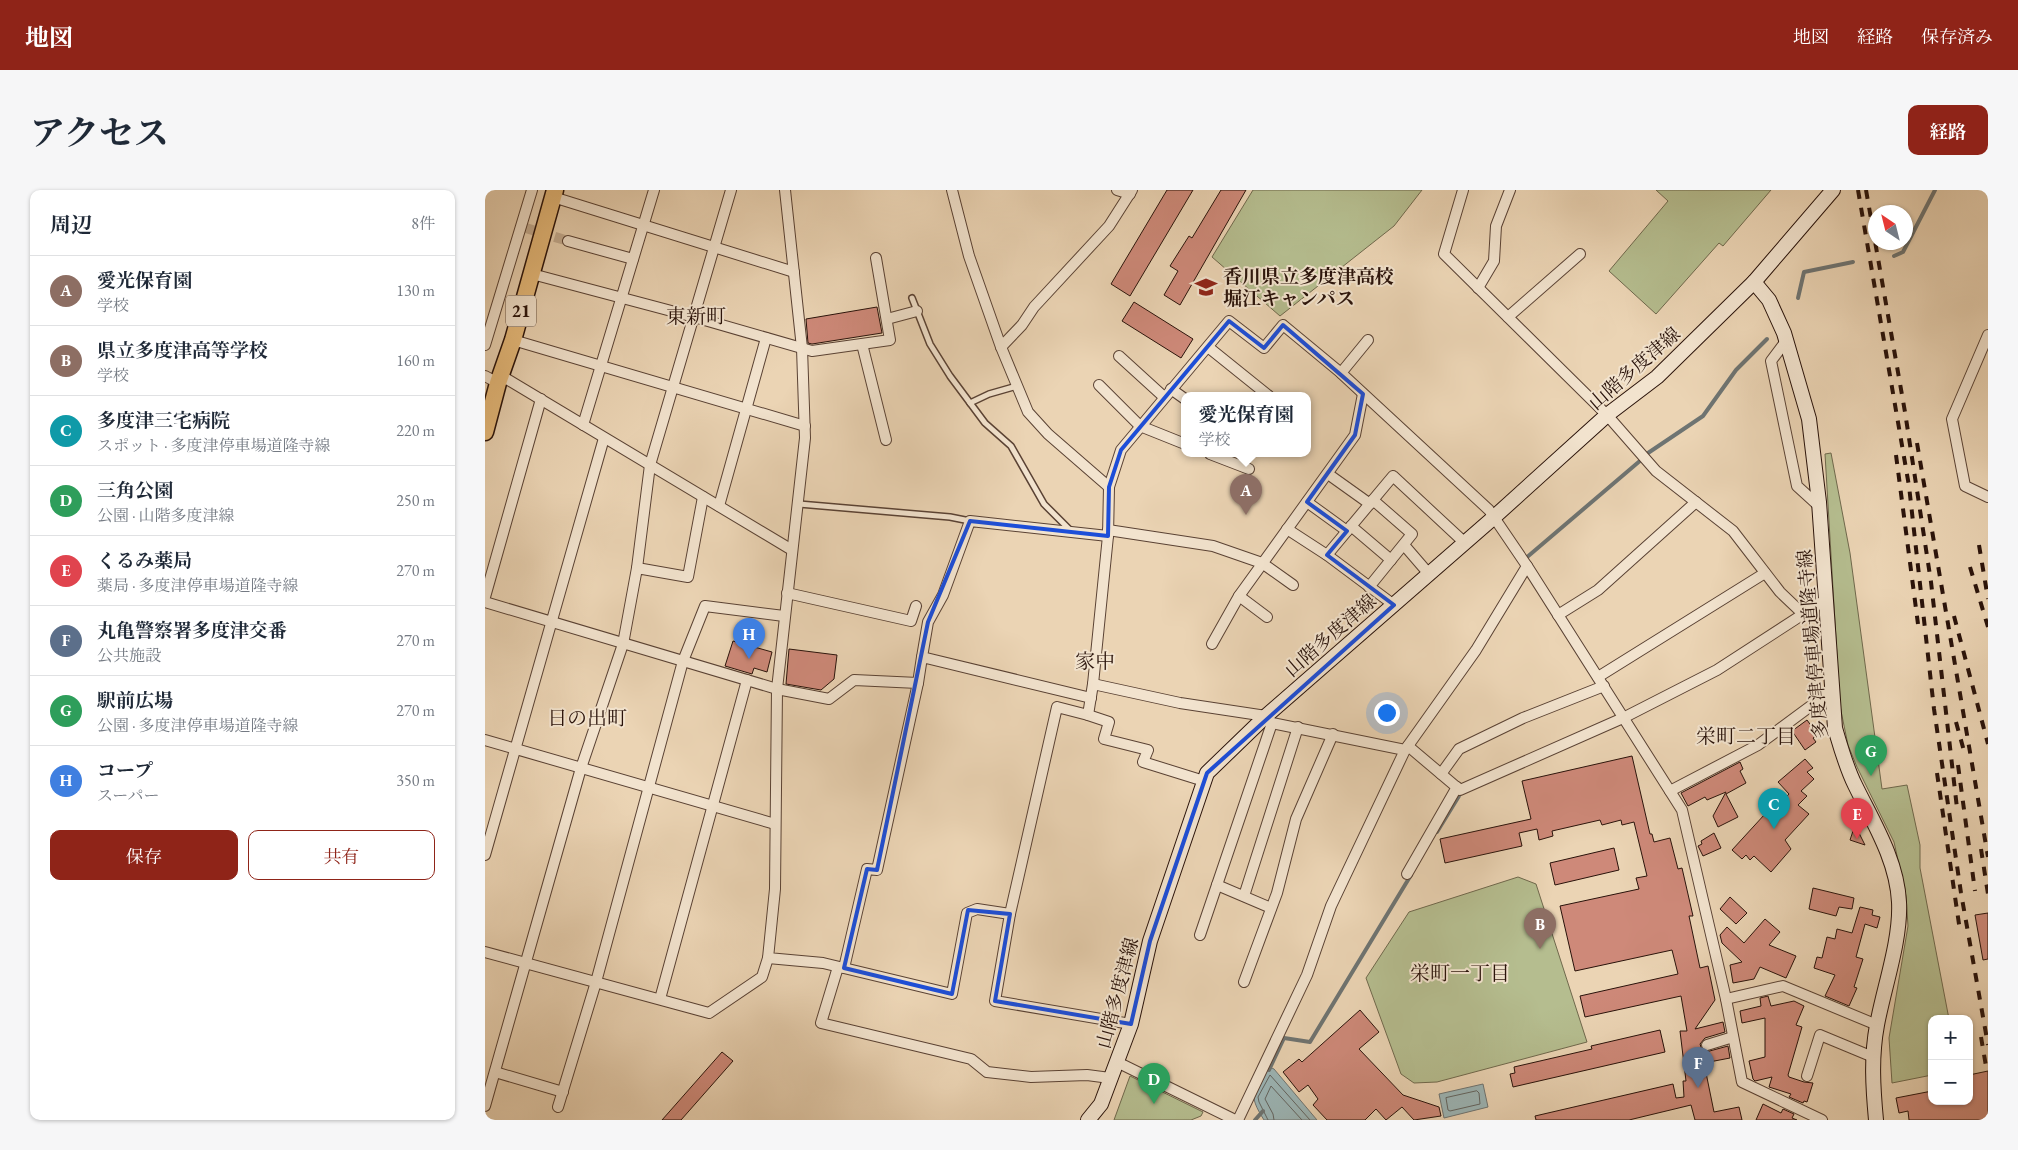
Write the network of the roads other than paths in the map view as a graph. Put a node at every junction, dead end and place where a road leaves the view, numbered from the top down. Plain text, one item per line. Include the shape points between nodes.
1 (532, 190) edge
2 (654, 190) edge
3 (731, 190) edge
4 (785, 190) edge
5 (951, 190) edge
6 (1117, 190) edge
7 (1463, 190) edge
8 (1510, 190) edge
9 (1833, 190) edge
10 (1131, 192) edge
11 (554, 194) edge
12 (644, 224) junction
13 (568, 241) tunnel mouth
14 (715, 247) junction
15 (1580, 254) dead end
16 (876, 258) dead end
17 (633, 259) junction
18 (794, 272) junction
19 (532, 274) junction
20 (1754, 282) junction
21 (1478, 288) junction
22 (622, 298) junction
23 (912, 298) dead end
24 (917, 311) junction
25 (694, 317) junction
26 (1509, 317) junction
27 (887, 319) junction
28 (1988, 335) edge
29 (766, 338) junction
30 (513, 340) junction
31 (1368, 340) dead end
32 (1786, 341) junction
33 (862, 344) junction
34 (485, 345) edge
35 (1001, 347) junction
36 (1208, 347) junction
37 (802, 348) junction
38 (1119, 356) dead end
39 (601, 366) junction
40 (1341, 373) junction
41 (495, 378) edge
42 (1099, 385) dead end
43 (1017, 386) junction
44 (673, 387) junction
45 (1171, 389) junction
46 (1264, 392) edge
47 (1363, 394) junction
48 (1181, 396) edge
49 (1164, 397) junction
50 (541, 400) junction
51 (970, 403) junction
52 (488, 406) edge
53 (746, 409) junction
54 (1607, 415) junction
55 (583, 425) junction
56 (805, 426) junction
57 (1140, 426) junction
58 (485, 432) edge
59 (604, 438) junction
60 (886, 440) dead end
61 (1181, 442) edge
62 (1218, 457) edge
63 (650, 465) junction
64 (1249, 469) dead end
65 (1328, 474) junction
66 (1109, 487) junction
67 (703, 497) junction
68 (1988, 497) edge
69 (1307, 502) junction
70 (1371, 502) junction
71 (1696, 502) junction
72 (799, 504) junction
73 (719, 506) junction
74 (1820, 507) junction
75 (1493, 519) junction
76 (970, 521) junction
77 (1349, 529) junction
78 (1287, 530) junction
79 (1071, 532) junction
80 (1108, 533) junction
81 (1465, 543) junction
82 (1404, 545) junction
83 (792, 550) junction
84 (1327, 555) junction
85 (1391, 560) junction
86 (1263, 563) junction
87 (1527, 566) junction
88 (637, 568) junction
89 (1429, 574) junction
90 (1765, 574) junction
91 (1293, 585) dead end
92 (1369, 587) junction
93 (787, 593) junction
94 (1239, 596) junction
95 (485, 597) edge
96 (1825, 600) junction
97 (485, 602) edge
98 (1393, 605) junction
99 (916, 606) dead end
100 (1802, 613) junction
101 (784, 616) junction
102 (1558, 616) junction
103 (1267, 617) dead end
104 (552, 622) junction
105 (623, 644) junction
106 (1212, 644) dead end
107 (922, 657) junction
108 (683, 662) junction
109 (747, 680) junction
110 (1601, 681) junction
111 (918, 683) junction
112 (1093, 684) junction
113 (777, 689) junction
114 (1831, 692) junction
115 (1091, 698) junction
116 (1088, 715) junction
117 (1623, 718) junction
118 (1269, 719) junction
119 (1298, 727) junction
120 (1333, 734) junction
121 (485, 740) edge
122 (1407, 748) junction
123 (517, 749) junction
124 (581, 768) junction
125 (1441, 774) junction
126 (1204, 781) junction
127 (1457, 787) junction
128 (649, 788) junction
129 (1671, 791) junction
130 (712, 806) junction
131 (775, 824) junction
132 (485, 855) edge
133 (1407, 874) dead end
134 (1217, 885) junction
135 (1244, 896) junction
136 (1271, 908) junction
137 (1010, 914) junction
138 (1200, 935) dead end
139 (485, 952) edge
140 (768, 958) junction
141 (527, 963) junction
142 (841, 968) junction
143 (596, 982) junction
144 (1243, 982) dead end
145 (659, 999) junction
146 (1726, 999) junction
147 (1131, 1024) junction
148 (1877, 1025) junction
149 (1733, 1038) junction
150 (1707, 1046) dead end
151 (1873, 1057) junction
152 (1117, 1062) junction
153 (495, 1072) junction
154 (1807, 1076) dead end
155 (1110, 1078) junction
156 (563, 1092) junction
157 (485, 1106) edge
158 (558, 1107) dead end
159 (1088, 1120) edge
160 (1236, 1120) edge
161 (1822, 1120) edge
162 (1877, 1120) edge

1 - 34 street
2 - 12 street
3 - 14 street
4 - 18 street
5 - 35 street via 969,256
6 - 10 street
7 - 21 street via 1444,254
8 - 21 street via 1496,226 1495,262
9 - 20 main road, 山階多度津線
10 - 35 street via 1109,226
11 - 12 street
11 - 19 main road, 21
12 - 14 street
12 - 17 street
13 - 17 street
14 - 18 street
14 - 25 street
15 - 26 street
16 - 27 street
17 - 22 street
18 - 37 street
19 - 22 street
19 - 30 main road, 21
20 - 32 main road, 多度津停車場道隆寺線 via 1769,300
20 - 54 main road, 山階多度津線 via 1657,377
21 - 26 street
22 - 25 street
22 - 39 street
23 - 24 lane
24 - 27 street
24 - 51 lane via 930,344
25 - 29 street
25 - 44 street
26 - 54 street
27 - 33 street via 890,340
28 - 68 street via 1952,419 1965,486
29 - 37 street
29 - 53 street
30 - 39 street
30 - 41 main road, 21
31 - 40 street
32 - 74 main road, 多度津停車場道隆寺線 via 1809,419
32 - 74 street via 1771,362 1797,486
33 - 37 street via 812,350
33 - 60 street
35 - 43 street
36 - 40 street via 1229,321 1264,348 1283,325
36 - 45 street
36 - 46 street
37 - 56 street
38 - 49 street
39 - 44 street
39 - 55 street
40 - 47 street
41 - 50 street
41 - 52 main road, 21
42 - 57 street
43 - 51 lane
43 - 66 street via 1028,412 1048,434
44 - 53 street
44 - 63 street
45 - 48 street
45 - 49 street
47 - 65 street via 1355,435
47 - 75 street via 1489,510
49 - 57 street
50 - 55 street
50 - 95 street
51 - 79 lane via 985,423 1011,446 1044,504
52 - 58 main road, 21
53 - 56 street
53 - 73 street
54 - 71 street via 1656,471
54 - 75 main road, 山階多度津線
55 - 59 street
56 - 72 street
57 - 61 street
57 - 66 street via 1121,450
59 - 63 street
59 - 104 street
62 - 64 street
63 - 67 street
63 - 88 street
65 - 69 street
65 - 70 street
66 - 80 street
67 - 73 street
67 - 88 street via 688,577
69 - 77 street
69 - 78 street
70 - 77 street
70 - 81 street via 1393,476
70 - 82 street via 1413,534
71 - 90 street via 1733,531
71 - 102 street via 1597,590
72 - 76 lane
72 - 83 street
73 - 83 street
74 - 96 main road, 多度津停車場道隆寺線
75 - 81 main road, 山階多度津線
75 - 87 street
76 - 79 street
76 - 107 street via 943,594 928,622
77 - 84 street
77 - 85 street
78 - 84 street
78 - 86 street
79 - 80 street
80 - 86 street via 1213,546
80 - 112 street
81 - 89 main road, 山階多度津線
82 - 85 street
82 - 89 street
83 - 93 street
84 - 92 street
85 - 92 street
86 - 91 street
86 - 94 street
87 - 102 street
87 - 122 street via 1477,650
88 - 105 street
89 - 98 main road, 山階多度津線
90 - 100 street
90 - 110 street
92 - 98 street
93 - 99 street via 911,621
93 - 101 street
94 - 103 street
94 - 106 street
96 - 100 street
96 - 114 main road, 多度津停車場道隆寺線
97 - 104 street
98 - 118 main road, 山階多度津線
100 - 117 street via 1717,670
101 - 108 street via 705,606
101 - 113 street
102 - 110 street
104 - 105 street
104 - 123 street
105 - 108 street
105 - 124 street
107 - 111 street
107 - 115 street
108 - 109 street
108 - 128 street
109 - 113 street
109 - 130 street
110 - 117 street
110 - 125 street via 1459,749
111 - 113 street via 853,680 829,699
111 - 142 street via 877,870 867,869
112 - 115 street
112 - 118 street
113 - 131 street
114 - 129 street via 1758,745
114 - 148 main road, 多度津停車場道隆寺線 via 1835,728 1843,756 1896,878 1899,925
115 - 116 street
116 - 126 street via 1109,722 1104,738 1148,750 1143,762
116 - 137 street via 1057,707
117 - 127 street via 1460,790
117 - 129 street
118 - 119 street
118 - 126 main road, 山階多度津線 via 1218,761 1207,772
118 - 134 street
119 - 120 street
119 - 135 street
120 - 122 street
120 - 136 street via 1296,819
121 - 123 street
122 - 125 street
122 - 160 street via 1331,906 1307,975
123 - 124 street
123 - 132 street
124 - 128 street
124 - 141 street
125 - 127 street
126 - 147 main road, 山階多度津線 via 1150,941
127 - 133 street
128 - 130 street
128 - 143 street
129 - 146 street via 1682,810
130 - 131 street
130 - 145 street
131 - 140 street via 775,889
134 - 135 street
134 - 138 street
135 - 136 street
136 - 144 street
137 - 142 street via 977,909 967,912 952,994
137 - 147 street via 995,1002
139 - 141 street
140 - 142 street via 823,963
140 - 145 street via 762,977 709,1013
141 - 143 street
141 - 153 street
142 - 155 street via 821,1023 971,1059 987,1072 1031,1077 1087,1075
143 - 145 street
143 - 156 street
146 - 148 street via 1783,986
146 - 149 street
147 - 152 main road, 山階多度津線
148 - 151 main road, 多度津停車場道隆寺線
149 - 150 street
149 - 161 street via 1742,1082
151 - 154 street via 1820,1035
151 - 162 main road, 多度津停車場道隆寺線
152 - 155 main road, 山階多度津線
152 - 160 street
153 - 156 street
153 - 157 street
155 - 159 main road, 山階多度津線 via 1101,1104
156 - 158 street

